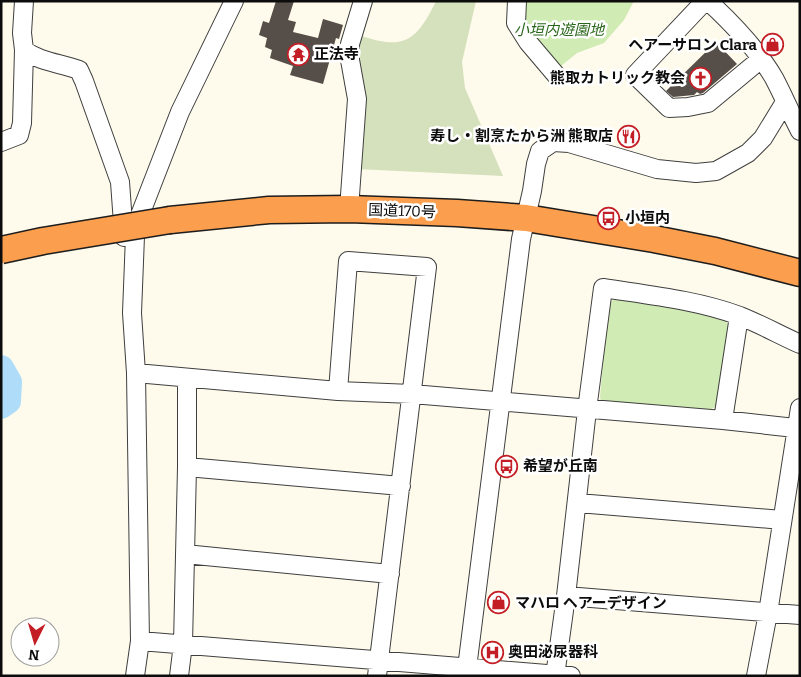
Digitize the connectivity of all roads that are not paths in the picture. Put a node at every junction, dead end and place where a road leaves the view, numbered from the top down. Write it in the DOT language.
graph roads {
  1 [pos="24,1"];
  2 [pos="234,1"];
  3 [pos="363,1"];
  4 [pos="518,1"];
  5 [pos="707,1"];
  6 [pos="24,50"];
  7 [pos="761,59"];
  8 [pos="556,75"];
  9 [pos="785,102"];
  10 [pos="800,131"];
  11 [pos="1,142"];
  12 [pos="349,209"];
  13 [pos="526,218"];
  14 [pos="1,250"];
  15 [pos="134,257"];
  16 [pos="800,273"];
  17 [pos="739,316"];
  18 [pos="800,344"];
  19 [pos="136,373"];
  20 [pos="187,378"];
  21 [pos="338,391"];
  22 [pos="412,394"];
  23 [pos="500,402"];
  24 [pos="800,408"];
  25 [pos="587,410"];
  26 [pos="723,420"];
  27 [pos="795,428"];
  28 [pos="187,467"];
  29 [pos="400,486"];
  30 [pos="578,503"];
  31 [pos="782,520"];
  32 [pos="185,554"];
  33 [pos="390,574"];
  34 [pos="566,596"];
  35 [pos="768,613"];
  36 [pos="800,615"];
  37 [pos="140,641"];
  38 [pos="183,644"];
  39 [pos="378,668"];
  40 [pos="467,672"];
  41 [pos="560,675"];
  42 [pos="135,676"];
  43 [pos="179,676"];
  44 [pos="756,676"];
  1 -- 6 [label="street"];
  2 -- 15 [label="street"];
  3 -- 12 [label="street"];
  4 -- 8 [label="street"];
  5 -- 7 [label="street"];
  5 -- 7 [label="street"];
  6 -- 11 [label="street"];
  6 -- 15 [label="street"];
  7 -- 9 [label="street"];
  9 -- 10 [label="street"];
  9 -- 13 [label="street"];
  12 -- 13 [label="highway, 国道170号"];
  12 -- 14 [label="highway, 国道170号, bridge"];
  13 -- 16 [label="highway, 国道170号"];
  13 -- 23 [label="street"];
  15 -- 19 [label="street"];
  17 -- 18 [label="street"];
  17 -- 25 [label="street"];
  17 -- 26 [label="street"];
  19 -- 20 [label="street"];
  19 -- 37 [label="street"];
  20 -- 21 [label="street"];
  20 -- 28 [label="street"];
  21 -- 22 [label="street"];
  21 -- 22 [label="street"];
  22 -- 23 [label="street"];
  22 -- 29 [label="street"];
  23 -- 25 [label="street"];
  23 -- 40 [label="street"];
  24 -- 27 [label="street"];
  25 -- 26 [label="street"];
  25 -- 30 [label="street"];
  26 -- 27 [label="street"];
  27 -- 31 [label="street"];
  28 -- 29 [label="street"];
  28 -- 32 [label="street"];
  29 -- 33 [label="street"];
  30 -- 31 [label="street"];
  30 -- 34 [label="street"];
  31 -- 35 [label="street"];
  32 -- 33 [label="street"];
  32 -- 38 [label="street"];
  33 -- 39 [label="street"];
  34 -- 35 [label="street"];
  34 -- 41 [label="street"];
  35 -- 36 [label="street"];
  35 -- 44 [label="street"];
  37 -- 38 [label="street"];
  37 -- 42 [label="street"];
  38 -- 39 [label="street"];
  38 -- 43 [label="street"];
  39 -- 40 [label="street"];
  40 -- 41 [label="street"];
}
